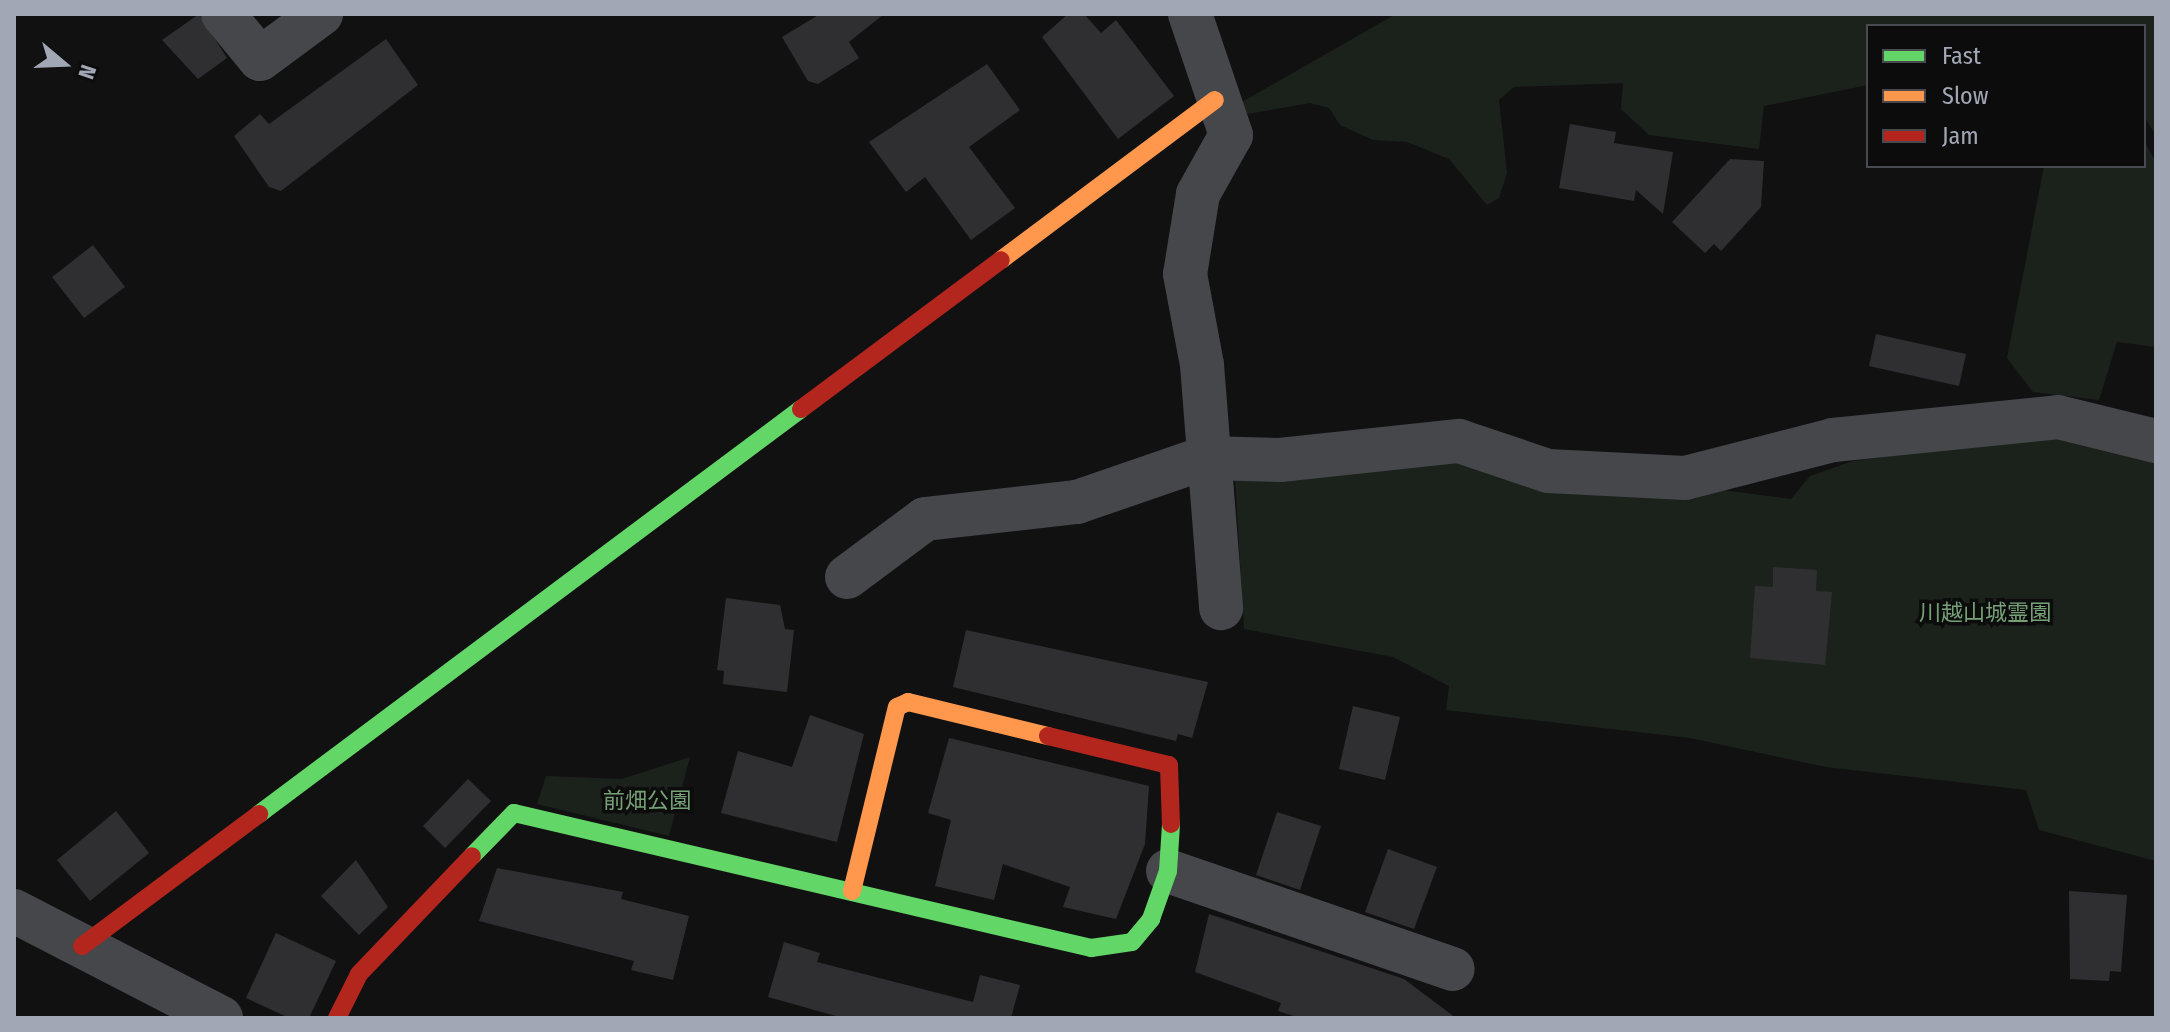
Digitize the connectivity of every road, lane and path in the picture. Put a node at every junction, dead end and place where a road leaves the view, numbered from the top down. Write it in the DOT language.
graph roads {
  1 [pos="223,14"];
  2 [pos="321,14"];
  3 [pos="1190,14"];
  4 [pos="1215,100"];
  5 [pos="2156,441"];
  6 [pos="1205,458"];
  7 [pos="847,577"];
  8 [pos="1221,608"];
  9 [pos="1168,871"];
  10 [pos="852,891"];
  11 [pos="14,911"];
  12 [pos="82,946"];
  13 [pos="1453,969"];
  14 [pos="221,1018"];
  15 [pos="337,1018"];
  1 -- 2 [label="street"];
  3 -- 4 [label="street"];
  4 -- 6 [label="street"];
  4 -- 12 [label="street"];
  5 -- 6 [label="street"];
  6 -- 7 [label="street"];
  6 -- 8 [label="street"];
  9 -- 10 [label="street"];
  9 -- 10 [label="street"];
  9 -- 13 [label="street"];
  10 -- 15 [label="street"];
  11 -- 12 [label="street"];
  12 -- 14 [label="street"];
}
